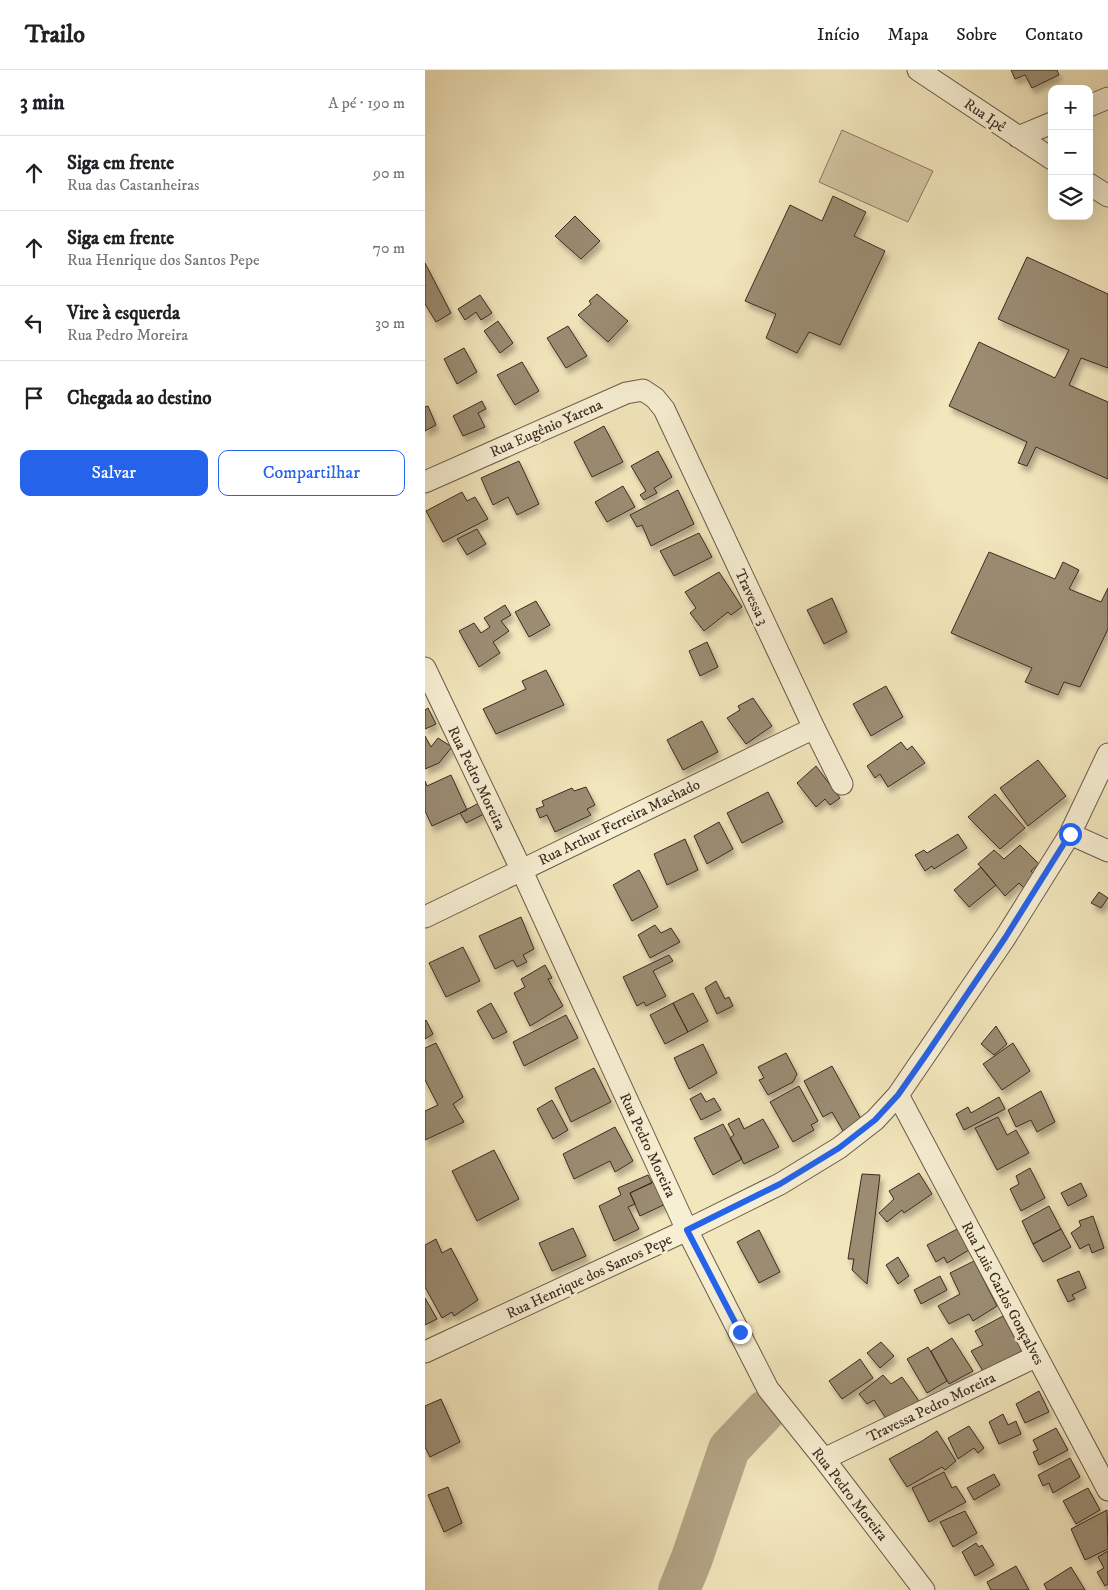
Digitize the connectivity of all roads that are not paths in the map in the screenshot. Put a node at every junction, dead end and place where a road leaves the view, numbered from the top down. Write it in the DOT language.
graph roads {
  1 [pos="918,70"];
  2 [pos="1108,98"];
  3 [pos="1093,104"];
  4 [pos="1048,125"];
  5 [pos="1018,137"];
  6 [pos="1048,156"];
  7 [pos="1093,187"];
  8 [pos="1108,196"];
  9 [pos="664,409"];
  10 [pos="425,482"];
  11 [pos="425,668"];
  12 [pos="814,728"];
  13 [pos="1108,754"];
  14 [pos="842,784"];
  15 [pos="1070,834"];
  16 [pos="1108,851"];
  17 [pos="521,869"];
  18 [pos="425,917"];
  19 [pos="898,1095"];
  20 [pos="687,1230"];
  21 [pos="425,1352"];
  22 [pos="1037,1356"];
  23 [pos="824,1459"];
  24 [pos="1108,1490"];
  25 [pos="924,1590"];
  1 -- 5 [label="street, Rua Ipê"];
  2 -- 3 [label="street"];
  4 -- 5 [label="street"];
  5 -- 6 [label="street, Rua Ipê"];
  7 -- 8 [label="street"];
  9 -- 10 [label="street, Rua Eugênio Yarena"];
  9 -- 12 [label="street, Travessa 3"];
  11 -- 17 [label="street, Rua Pedro Moreira"];
  12 -- 14 [label="street, Travessa 3"];
  12 -- 17 [label="street, Rua Arthur Ferreira Machado"];
  13 -- 15 [label="street, Rua Henrique dos Santos Pepe"];
  15 -- 16 [label="street"];
  15 -- 19 [label="street, Rua Henrique dos Santos Pepe"];
  17 -- 18 [label="street, Rua Arthur Ferreira Machado"];
  17 -- 20 [label="street, Rua Pedro Moreira"];
  19 -- 20 [label="street, Rua Henrique dos Santos Pepe"];
  19 -- 22 [label="street, Rua Luis Carlos Gonçalves"];
  20 -- 21 [label="street, Rua Henrique dos Santos Pepe"];
  20 -- 23 [label="street, Rua Pedro Moreira"];
  22 -- 23 [label="street, Travessa Pedro Moreira"];
  22 -- 24 [label="street, Rua Luis Carlos Gonçalves"];
  23 -- 25 [label="street, Rua Pedro Moreira"];
}
